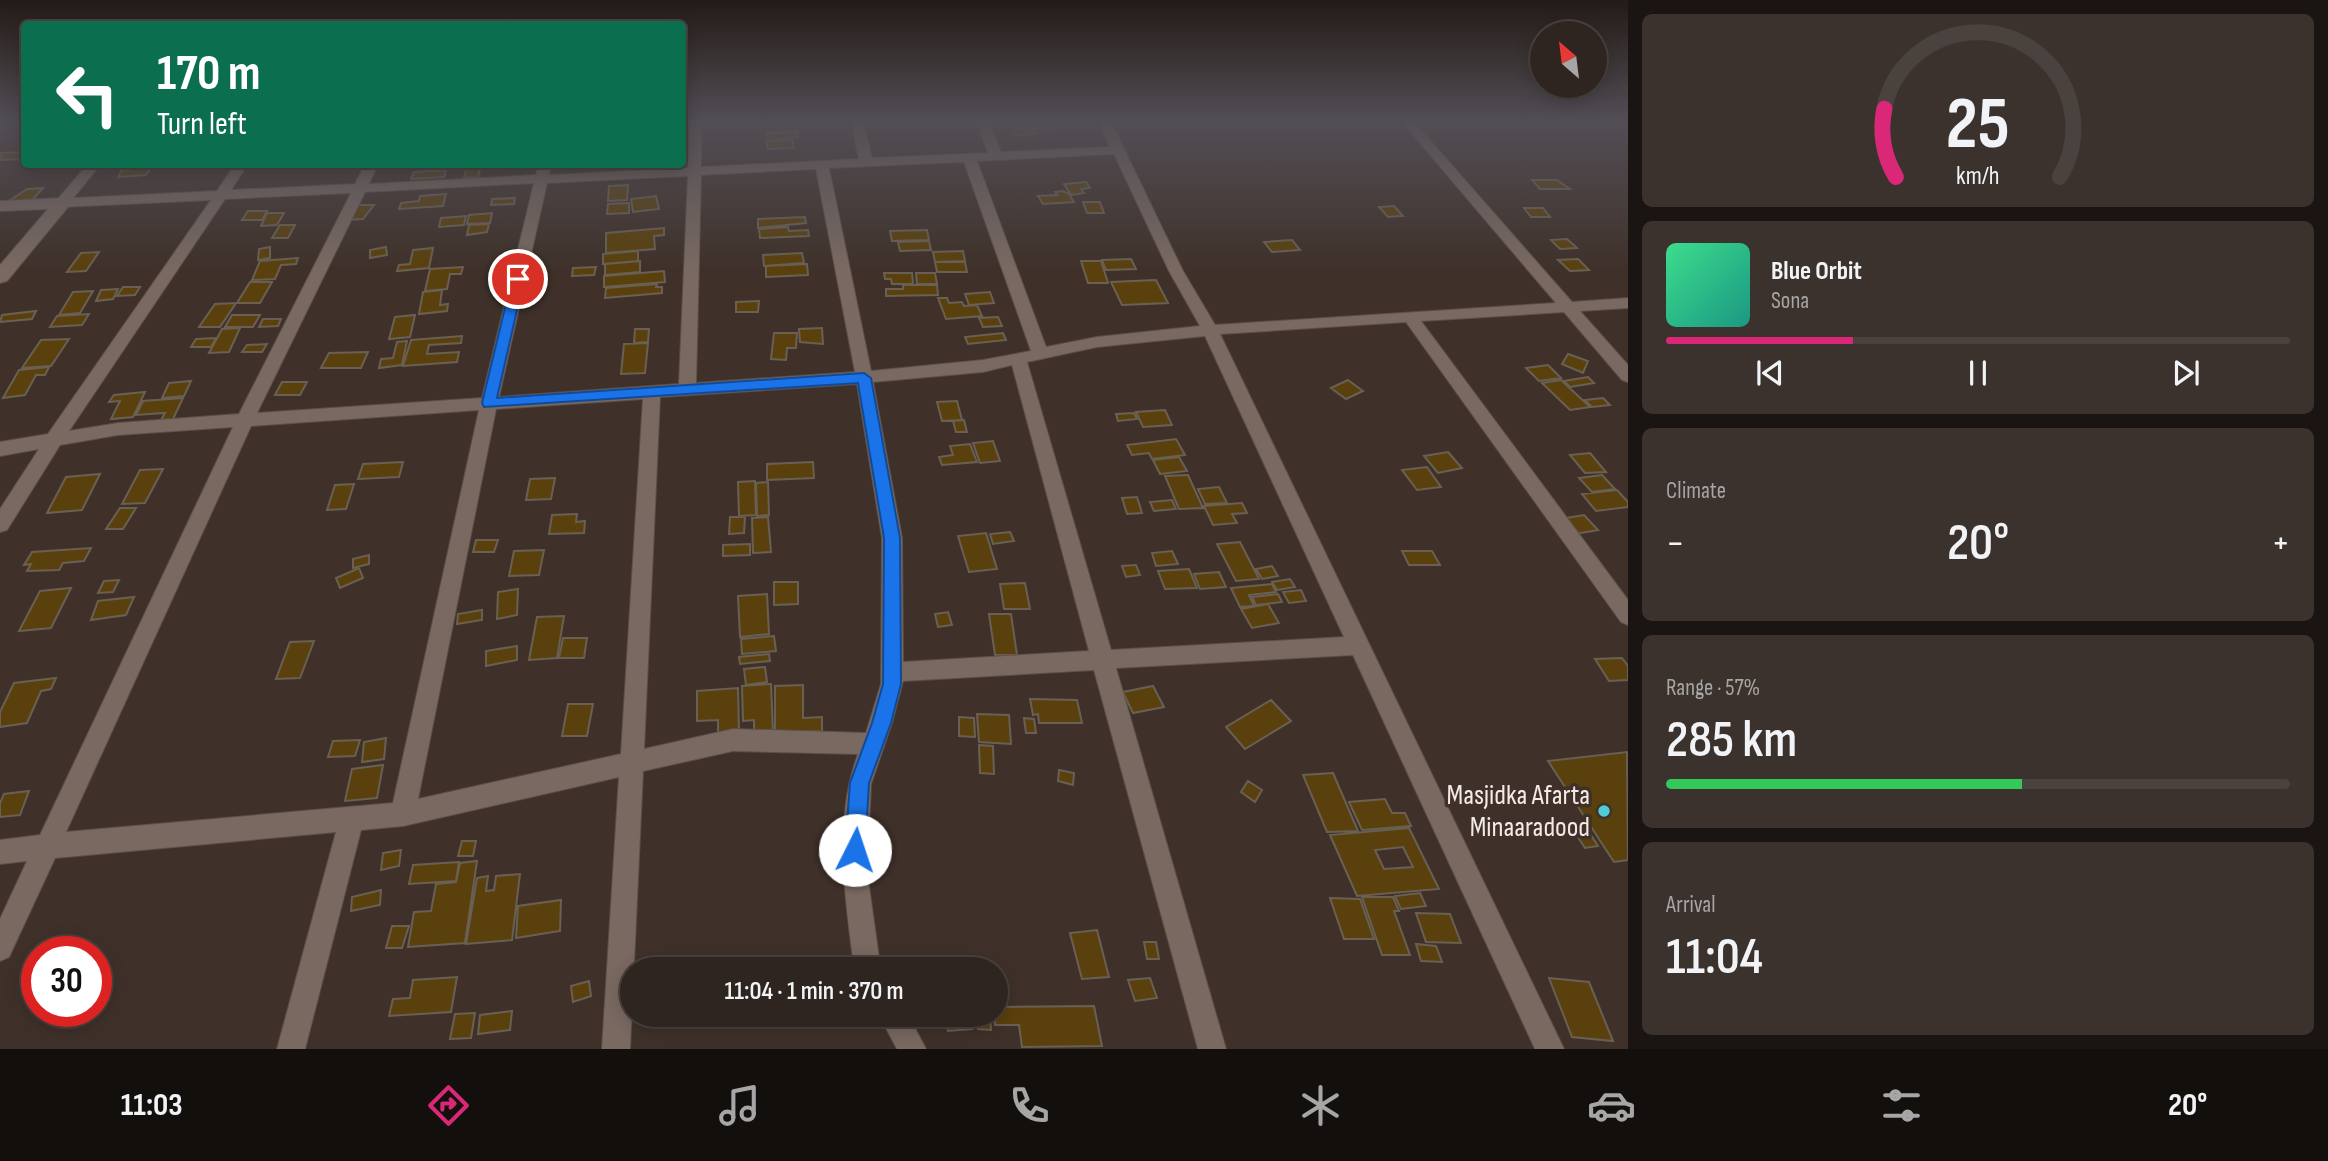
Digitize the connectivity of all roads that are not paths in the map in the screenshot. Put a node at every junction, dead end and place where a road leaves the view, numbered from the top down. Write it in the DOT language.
graph roads {
  1 [pos="89,171"];
  2 [pos="237,171"];
  3 [pos="368,171"];
  4 [pos="693,171"];
  5 [pos="823,171"];
  6 [pos="973,171"];
  7 [pos="1128,171"];
  8 [pos="1451,171"];
  9 [pos="543,172"];
  10 [pos="358,188"];
  11 [pos="221,195"];
  12 [pos="62,203"];
  13 [pos="0,206"];
  14 [pos="0,277"];
  15 [pos="1628,303"];
  16 [pos="1571,307"];
  17 [pos="1410,317"];
  18 [pos="1210,330"];
  19 [pos="1029,356"];
  20 [pos="1628,376"];
  21 [pos="864,378"];
  22 [pos="687,390"];
  23 [pos="652,392"];
  24 [pos="489,403"];
  25 [pos="245,420"];
  26 [pos="54,440"];
  27 [pos="0,449"];
  28 [pos="0,525"];
  29 [pos="1628,615"];
  30 [pos="1359,645"];
  31 [pos="1103,660"];
  32 [pos="892,672"];
  33 [pos="874,744"];
  34 [pos="631,764"];
  35 [pos="403,814"];
  36 [pos="352,818"];
  37 [pos="47,846"];
  38 [pos="0,852"];
  39 [pos="0,948"];
  40 [pos="866,957"];
  41 [pos="900,1027"];
  42 [pos="291,1049"];
  43 [pos="616,1049"];
  44 [pos="912,1049"];
  45 [pos="1212,1049"];
  46 [pos="1550,1049"];
  1 -- 12 [label="street"];
  2 -- 11 [label="street"];
  3 -- 10 [label="street"];
  4 -- 9 [label="street"];
  4 -- 22 [label="street"];
  5 -- 21 [label="street"];
  6 -- 19 [label="street"];
  7 -- 18 [label="street"];
  8 -- 16 [label="street"];
  9 -- 10 [label="street"];
  9 -- 24 [label="street"];
  10 -- 11 [label="street"];
  10 -- 25 [label="street"];
  11 -- 12 [label="street"];
  11 -- 26 [label="street"];
  12 -- 13 [label="street"];
  12 -- 14 [label="street"];
  15 -- 16 [label="street"];
  16 -- 17 [label="street"];
  16 -- 20 [label="street"];
  17 -- 18 [label="street"];
  17 -- 29 [label="street"];
  18 -- 19 [label="street"];
  18 -- 30 [label="street"];
  19 -- 21 [label="street"];
  19 -- 31 [label="street"];
  21 -- 22 [label="street"];
  21 -- 32 [label="street"];
  22 -- 23 [label="street"];
  23 -- 24 [label="street"];
  23 -- 34 [label="street"];
  24 -- 25 [label="street"];
  24 -- 35 [label="street"];
  25 -- 26 [label="street"];
  25 -- 37 [label="street"];
  26 -- 27 [label="street"];
  26 -- 28 [label="street"];
  30 -- 31 [label="street"];
  30 -- 46 [label="street"];
  31 -- 32 [label="street"];
  31 -- 45 [label="street"];
  32 -- 33 [label="street"];
  33 -- 34 [label="street"];
  33 -- 40 [label="street"];
  34 -- 35 [label="street"];
  34 -- 43 [label="street"];
  35 -- 36 [label="street"];
  36 -- 37 [label="street"];
  36 -- 42 [label="street"];
  37 -- 38 [label="street"];
  37 -- 39 [label="street"];
  41 -- 44 [label="street"];
}
